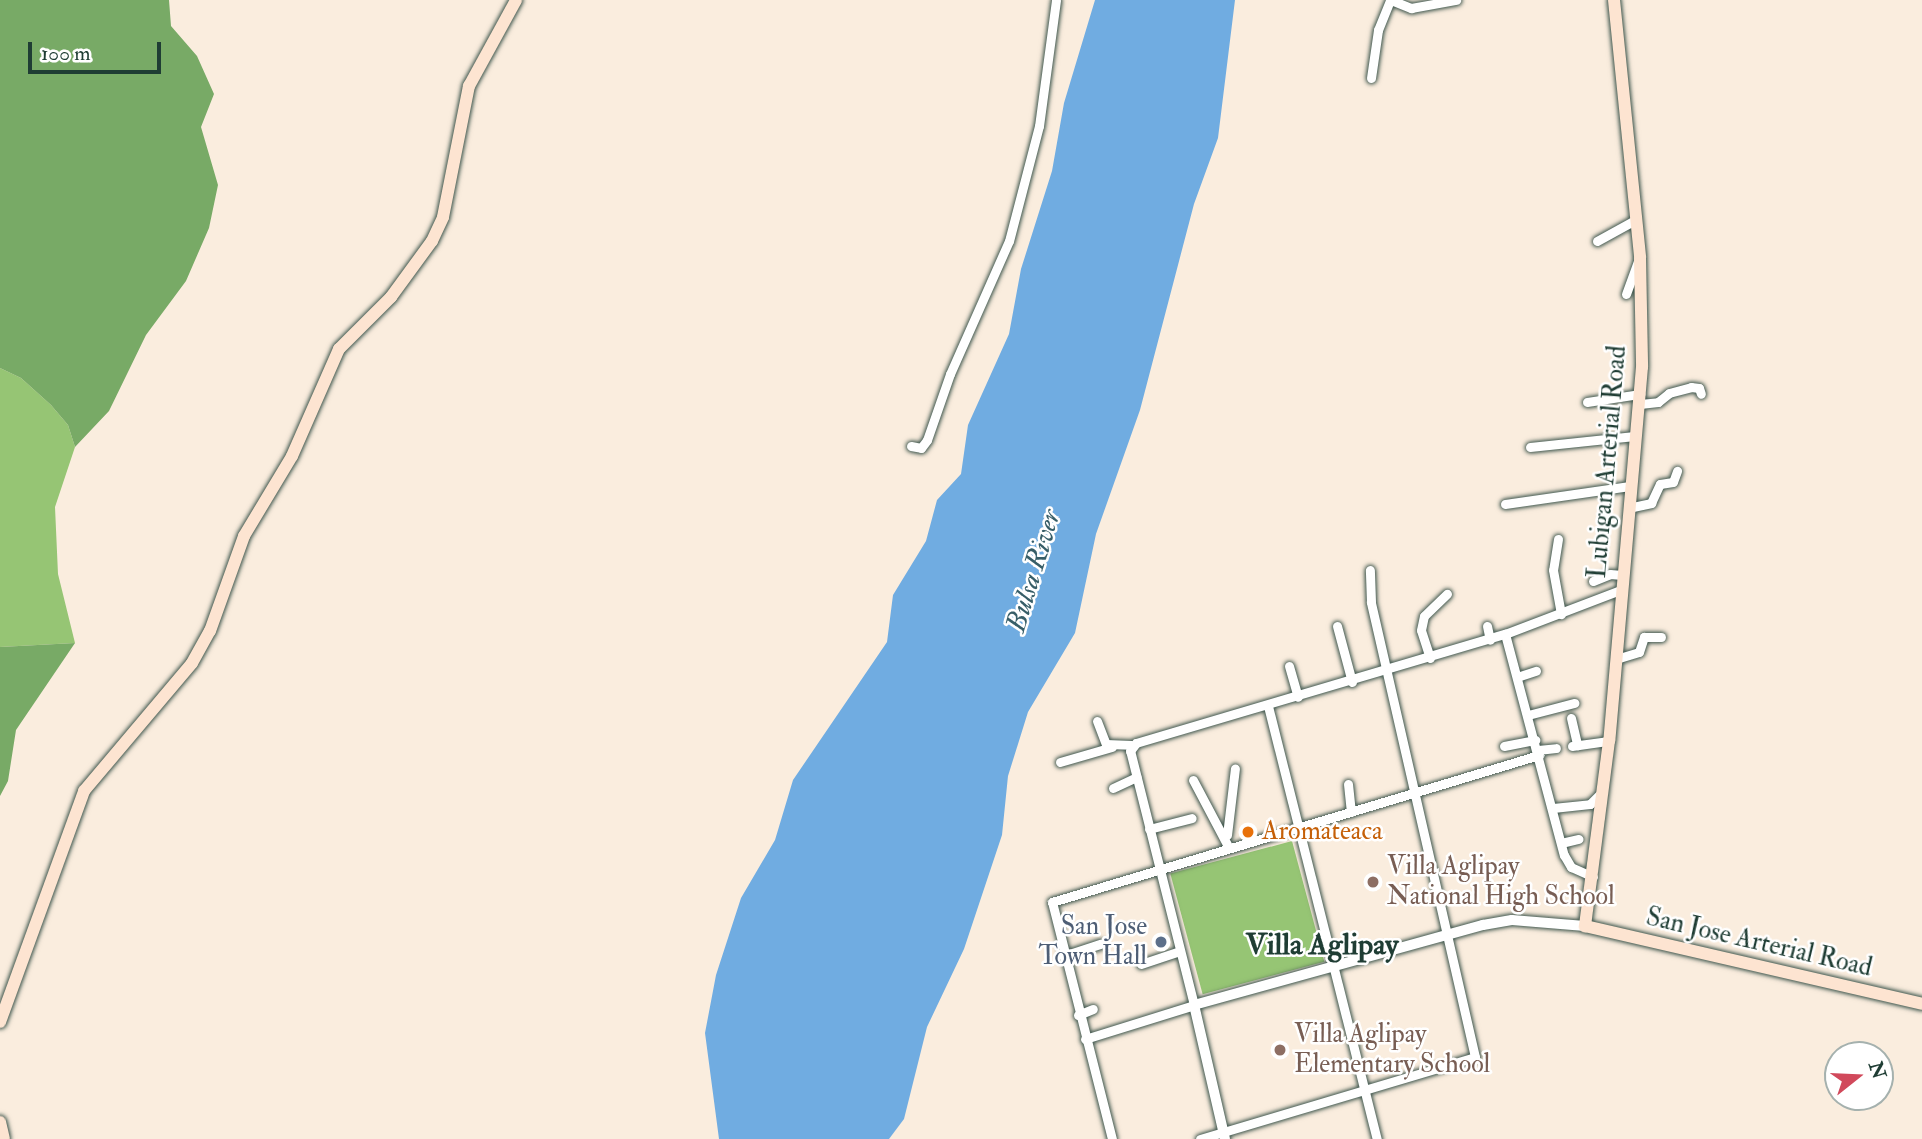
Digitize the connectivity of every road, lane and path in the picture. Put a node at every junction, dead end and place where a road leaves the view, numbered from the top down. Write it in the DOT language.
graph roads {
  1 [pos="516,0"];
  2 [pos="1056,0"];
  3 [pos="1390,0"];
  4 [pos="1456,0"];
  5 [pos="1614,0"];
  6 [pos="1371,78"];
  7 [pos="1635,220"];
  8 [pos="1597,241"];
  9 [pos="1640,257"];
  10 [pos="1626,294"];
  11 [pos="1701,394"];
  12 [pos="1640,399"];
  13 [pos="1587,402"];
  14 [pos="1634,436"];
  15 [pos="911,446"];
  16 [pos="1530,447"];
  17 [pos="1677,471"];
  18 [pos="1630,486"];
  19 [pos="1505,504"];
  20 [pos="1628,508"];
  21 [pos="1559,538"];
  22 [pos="1370,570"];
  23 [pos="1622,575"];
  24 [pos="1593,582"];
  25 [pos="1620,590"];
  26 [pos="1447,594"];
  27 [pos="1561,614"];
  28 [pos="1337,626"];
  29 [pos="1488,626"];
  30 [pos="1506,634"];
  31 [pos="1661,637"];
  32 [pos="1490,640"];
  33 [pos="1430,658"];
  34 [pos="1616,659"];
  35 [pos="1289,666"];
  36 [pos="1390,671"];
  37 [pos="1536,671"];
  38 [pos="1517,677"];
  39 [pos="1352,682"];
  40 [pos="1298,697"];
  41 [pos="1574,703"];
  42 [pos="1268,706"];
  43 [pos="1528,715"];
  44 [pos="1571,718"];
  45 [pos="1097,721"];
  46 [pos="1535,740"];
  47 [pos="1609,741"];
  48 [pos="1131,745"];
  49 [pos="1504,746"];
  50 [pos="1112,747"];
  51 [pos="1556,748"];
  52 [pos="1538,753"];
  53 [pos="1060,762"];
  54 [pos="1235,768"];
  55 [pos="1137,777"];
  56 [pos="1194,780"];
  57 [pos="1348,784"];
  58 [pos="1113,788"];
  59 [pos="1603,790"];
  60 [pos="1416,793"];
  61 [pos="1553,808"];
  62 [pos="1351,812"];
  63 [pos="1192,818"];
  64 [pos="1300,827"];
  65 [pos="1149,829"];
  66 [pos="1227,837"];
  67 [pos="1579,839"];
  68 [pos="1562,843"];
  69 [pos="1229,848"];
  70 [pos="1159,869"];
  71 [pos="1592,877"];
  72 [pos="1585,926"];
  73 [pos="1449,932"];
  74 [pos="1101,944"];
  75 [pos="1180,951"];
  76 [pos="1063,956"];
  77 [pos="1141,964"];
  78 [pos="1334,968"];
  79 [pos="5,992"];
  80 [pos="1922,1003"];
  81 [pos="1194,1005"];
  82 [pos="1093,1009"];
  83 [pos="1,1015"];
  84 [pos="1078,1015"];
  85 [pos="1085,1038"];
  86 [pos="1364,1091"];
  87 [pos="0,1122"];
  88 [pos="1225,1136"];
  89 [pos="4,1139"];
  90 [pos="1112,1139"];
  91 [pos="1200,1139"];
  92 [pos="1377,1139"];
  1 -- 79 [label="main road"];
  2 -- 15 [label="street"];
  3 -- 4 [label="street"];
  3 -- 6 [label="street"];
  5 -- 7 [label="main road, Lubigan Arterial Road"];
  7 -- 8 [label="street"];
  7 -- 9 [label="main road, Lubigan Arterial Road"];
  9 -- 10 [label="street"];
  9 -- 12 [label="main road, Lubigan Arterial Road"];
  11 -- 12 [label="street"];
  12 -- 13 [label="street"];
  12 -- 14 [label="main road, Lubigan Arterial Road"];
  14 -- 16 [label="street"];
  14 -- 18 [label="main road, Lubigan Arterial Road"];
  17 -- 20 [label="street"];
  18 -- 19 [label="street"];
  18 -- 20 [label="main road, Lubigan Arterial Road"];
  20 -- 23 [label="main road, Lubigan Arterial Road"];
  21 -- 27 [label="street"];
  22 -- 36 [label="street"];
  23 -- 24 [label="street"];
  23 -- 25 [label="main road, Lubigan Arterial Road"];
  25 -- 27 [label="street"];
  25 -- 34 [label="main road, Lubigan Arterial Road"];
  26 -- 33 [label="street"];
  27 -- 30 [label="street"];
  28 -- 39 [label="street"];
  29 -- 32 [label="street"];
  30 -- 32 [label="street"];
  30 -- 38 [label="street"];
  31 -- 34 [label="street"];
  32 -- 33 [label="street"];
  33 -- 36 [label="street"];
  34 -- 47 [label="main road, Lubigan Arterial Road"];
  35 -- 40 [label="street"];
  36 -- 39 [label="street"];
  36 -- 60 [label="street"];
  37 -- 38 [label="street"];
  38 -- 43 [label="street"];
  39 -- 40 [label="street"];
  40 -- 42 [label="street"];
  41 -- 43 [label="street"];
  42 -- 48 [label="street"];
  42 -- 64 [label="street"];
  43 -- 46 [label="street"];
  44 -- 47 [label="street"];
  45 -- 50 [label="street"];
  46 -- 49 [label="street"];
  46 -- 52 [label="street"];
  47 -- 59 [label="main road, Lubigan Arterial Road"];
  48 -- 50 [label="street"];
  48 -- 55 [label="street"];
  50 -- 53 [label="street"];
  51 -- 52 [label="street"];
  52 -- 60 [label="street"];
  52 -- 61 [label="street"];
  54 -- 66 [label="street"];
  55 -- 58 [label="street"];
  55 -- 65 [label="street"];
  56 -- 66 [label="street"];
  57 -- 62 [label="street"];
  59 -- 61 [label="street"];
  59 -- 71 [label="main road, Lubigan Arterial Road"];
  60 -- 62 [label="street"];
  60 -- 73 [label="street"];
  61 -- 68 [label="street"];
  62 -- 64 [label="street"];
  63 -- 65 [label="street"];
  64 -- 69 [label="street"];
  64 -- 78 [label="street"];
  65 -- 70 [label="street"];
  66 -- 69 [label="street"];
  67 -- 68 [label="street"];
  68 -- 71 [label="street"];
  69 -- 70 [label="street"];
  70 -- 75 [label="street"];
  70 -- 76 [label="street"];
  71 -- 72 [label="main road, Lubigan Arterial Road"];
  72 -- 73 [label="street"];
  72 -- 80 [label="main road, San Jose Arterial Road"];
  73 -- 78 [label="street"];
  73 -- 86 [label="street"];
  74 -- 76 [label="street"];
  75 -- 77 [label="street"];
  75 -- 81 [label="street"];
  76 -- 84 [label="street"];
  78 -- 81 [label="street"];
  78 -- 86 [label="street"];
  79 -- 83 [label="main road"];
  81 -- 85 [label="street"];
  81 -- 88 [label="street"];
  82 -- 84 [label="street"];
  84 -- 85 [label="street"];
  85 -- 90 [label="street"];
  86 -- 88 [label="street"];
  86 -- 92 [label="street"];
  87 -- 89 [label="main road"];
  88 -- 91 [label="street"];
}
